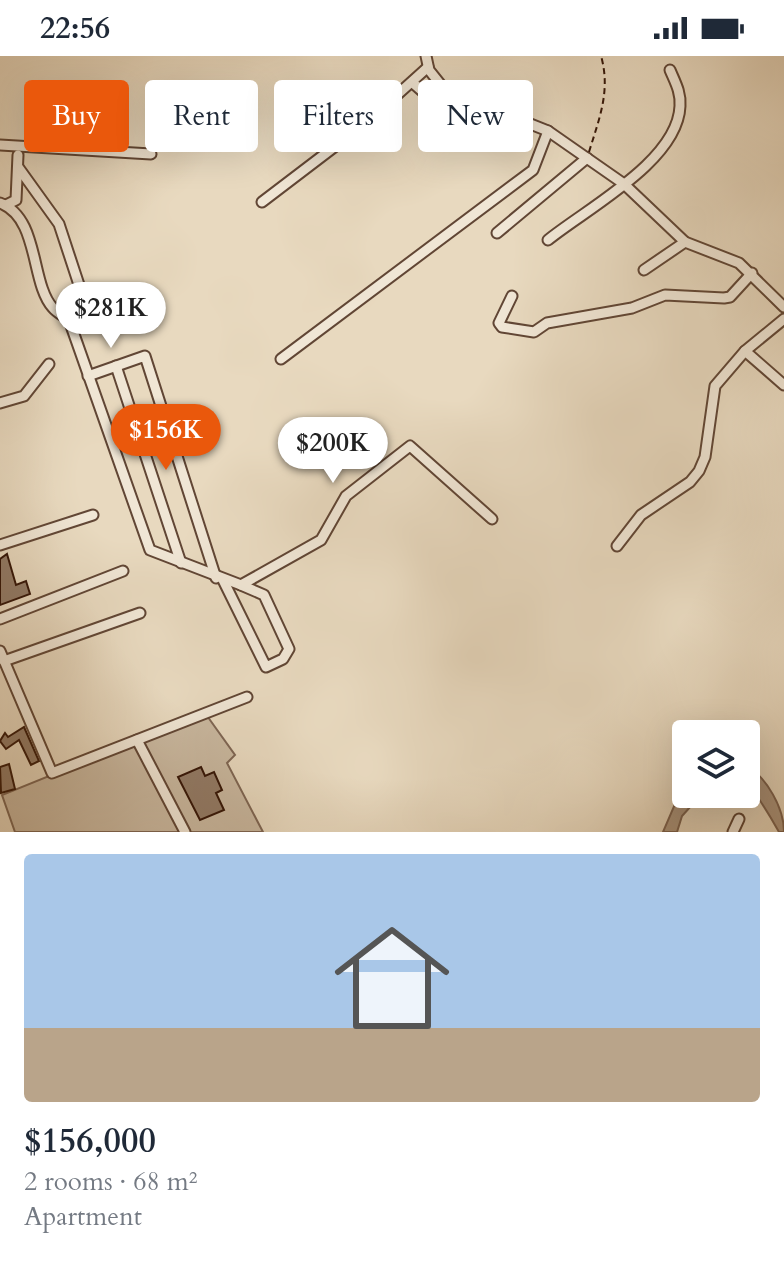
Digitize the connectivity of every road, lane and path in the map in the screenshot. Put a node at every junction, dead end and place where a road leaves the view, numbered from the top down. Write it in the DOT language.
graph roads {
  1 [pos="426,56"];
  2 [pos="601,56"];
  3 [pos="428,67"];
  4 [pos="670,70"];
  5 [pos="413,83"];
  6 [pos="418,87"];
  7 [pos="548,131"];
  8 [pos="0,145"];
  9 [pos="151,154"];
  10 [pos="18,155"];
  11 [pos="587,158"];
  12 [pos="18,167"];
  13 [pos="624,184"];
  14 [pos="262,202"];
  15 [pos="3,204"];
  16 [pos="497,233"];
  17 [pos="548,240"];
  18 [pos="685,242"];
  19 [pos="644,270"];
  20 [pos="752,273"];
  21 [pos="512,296"];
  22 [pos="784,307"];
  23 [pos="784,319"];
  24 [pos="69,320"];
  25 [pos="745,351"];
  26 [pos="281,359"];
  27 [pos="49,364"];
  28 [pos="116,366"];
  29 [pos="88,376"];
  30 [pos="784,385"];
  31 [pos="0,403"];
  32 [pos="93,515"];
  33 [pos="492,519"];
  34 [pos="0,545"];
  35 [pos="617,546"];
  36 [pos="181,563"];
  37 [pos="123,571"];
  38 [pos="219,579"];
  39 [pos="241,585"];
  40 [pos="140,613"];
  41 [pos="0,619"];
  42 [pos="2,656"];
  43 [pos="247,697"];
  44 [pos="137,740"];
  45 [pos="739,819"];
  46 [pos="185,832"];
  47 [pos="733,832"];
  1 -- 3 [label="street"];
  2 -- 11 [label="path"];
  3 -- 5 [label="street"];
  3 -- 7 [label="street"];
  4 -- 13 [label="street"];
  5 -- 6 [label="street"];
  5 -- 14 [label="street"];
  7 -- 11 [label="street"];
  7 -- 26 [label="street"];
  8 -- 9 [label="street"];
  10 -- 12 [label="street"];
  11 -- 13 [label="street"];
  11 -- 16 [label="street"];
  12 -- 15 [label="street"];
  12 -- 24 [label="street"];
  13 -- 17 [label="street"];
  13 -- 18 [label="street"];
  15 -- 24 [label="street"];
  18 -- 19 [label="street"];
  18 -- 20 [label="street"];
  20 -- 21 [label="street"];
  20 -- 22 [label="street"];
  23 -- 25 [label="street"];
  24 -- 29 [label="street"];
  25 -- 30 [label="street"];
  25 -- 35 [label="street"];
  27 -- 31 [label="street"];
  28 -- 29 [label="street"];
  28 -- 36 [label="street"];
  28 -- 38 [label="street"];
  29 -- 36 [label="street"];
  32 -- 34 [label="street"];
  33 -- 39 [label="street"];
  36 -- 38 [label="street"];
  37 -- 41 [label="street"];
  38 -- 39 [label="street"];
  38 -- 39 [label="street"];
  40 -- 42 [label="street"];
  42 -- 44 [label="street"];
  43 -- 44 [label="street"];
  44 -- 46 [label="street"];
  45 -- 47 [label="street"];
}
